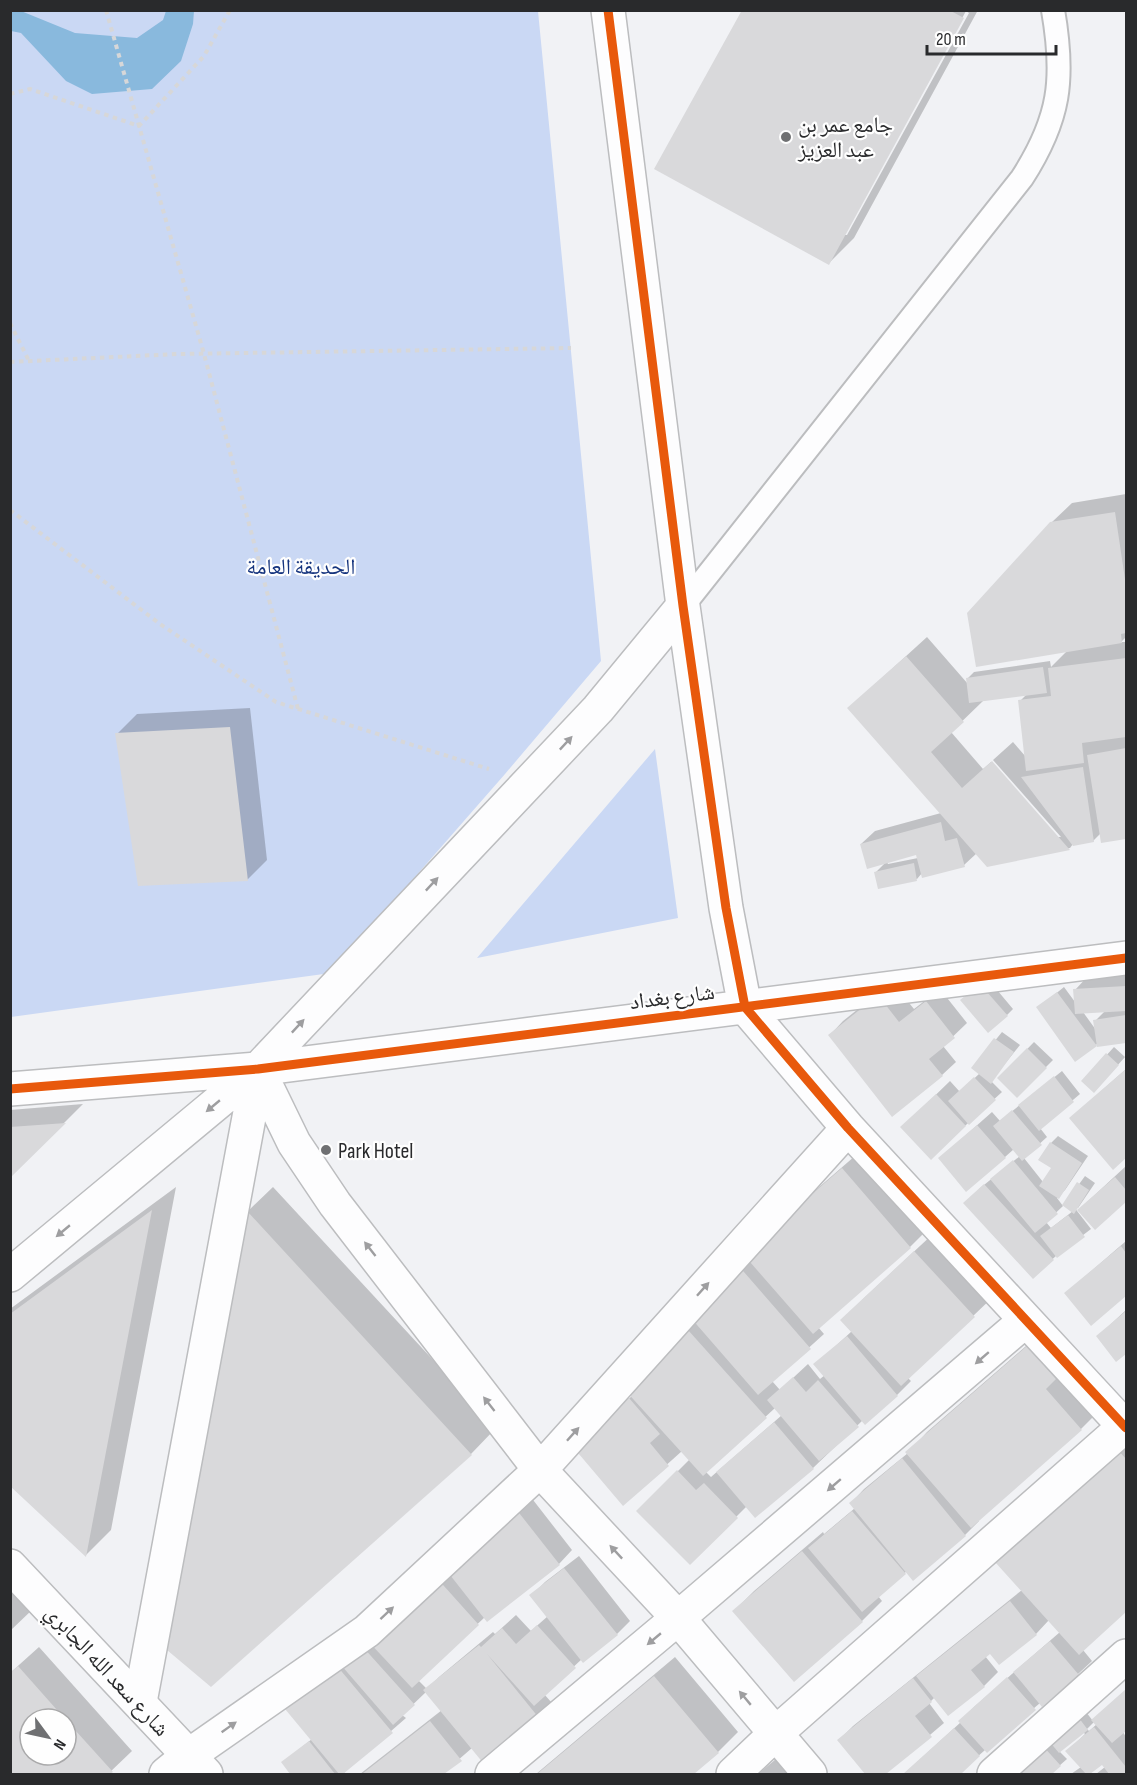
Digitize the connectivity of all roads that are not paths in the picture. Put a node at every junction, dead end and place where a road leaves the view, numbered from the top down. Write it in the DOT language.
graph roads {
  1 [pos="608,10"];
  2 [pos="1053,10"];
  3 [pos="683,606"];
  4 [pos="1126,958"];
  5 [pos="745,1007"];
  6 [pos="258,1068"];
  7 [pos="10,1089"];
  8 [pos="848,1128"];
  9 [pos="10,1275"];
  10 [pos="1026,1320"];
  11 [pos="1126,1427"];
  12 [pos="540,1470"];
  13 [pos="10,1566"];
  14 [pos="678,1618"];
  15 [pos="1126,1656"];
  16 [pos="140,1702"];
  17 [pos="776,1733"];
  18 [pos="187,1768"];
  19 [pos="492,1774"];
  20 [pos="733,1774"];
  21 [pos="810,1774"];
  22 [pos="994,1774"];
  1 -- 3 [label="street"];
  2 -- 3 [label="lane"];
  3 -- 5 [label="street"];
  6 -- 3 [label="street, one-way"];
  4 -- 5 [label="street, شارع بغداد"];
  5 -- 6 [label="street, شارع بغداد"];
  5 -- 8 [label="street"];
  6 -- 7 [label="street, شارع بغداد"];
  6 -- 9 [label="street, one-way"];
  12 -- 6 [label="street, one-way"];
  6 -- 16 [label="street"];
  8 -- 10 [label="street"];
  12 -- 8 [label="street, one-way"];
  10 -- 11 [label="street"];
  10 -- 14 [label="street, one-way"];
  11 -- 17 [label="street"];
  14 -- 12 [label="street, one-way"];
  18 -- 12 [label="street, one-way"];
  13 -- 16 [label="street, شارع سعد الله الجابري"];
  17 -- 14 [label="street, one-way"];
  14 -- 19 [label="street, one-way"];
  15 -- 22 [label="street"];
  16 -- 18 [label="street, شارع سعد الله الجابري"];
  17 -- 20 [label="street"];
  17 -- 21 [label="street"];
}
